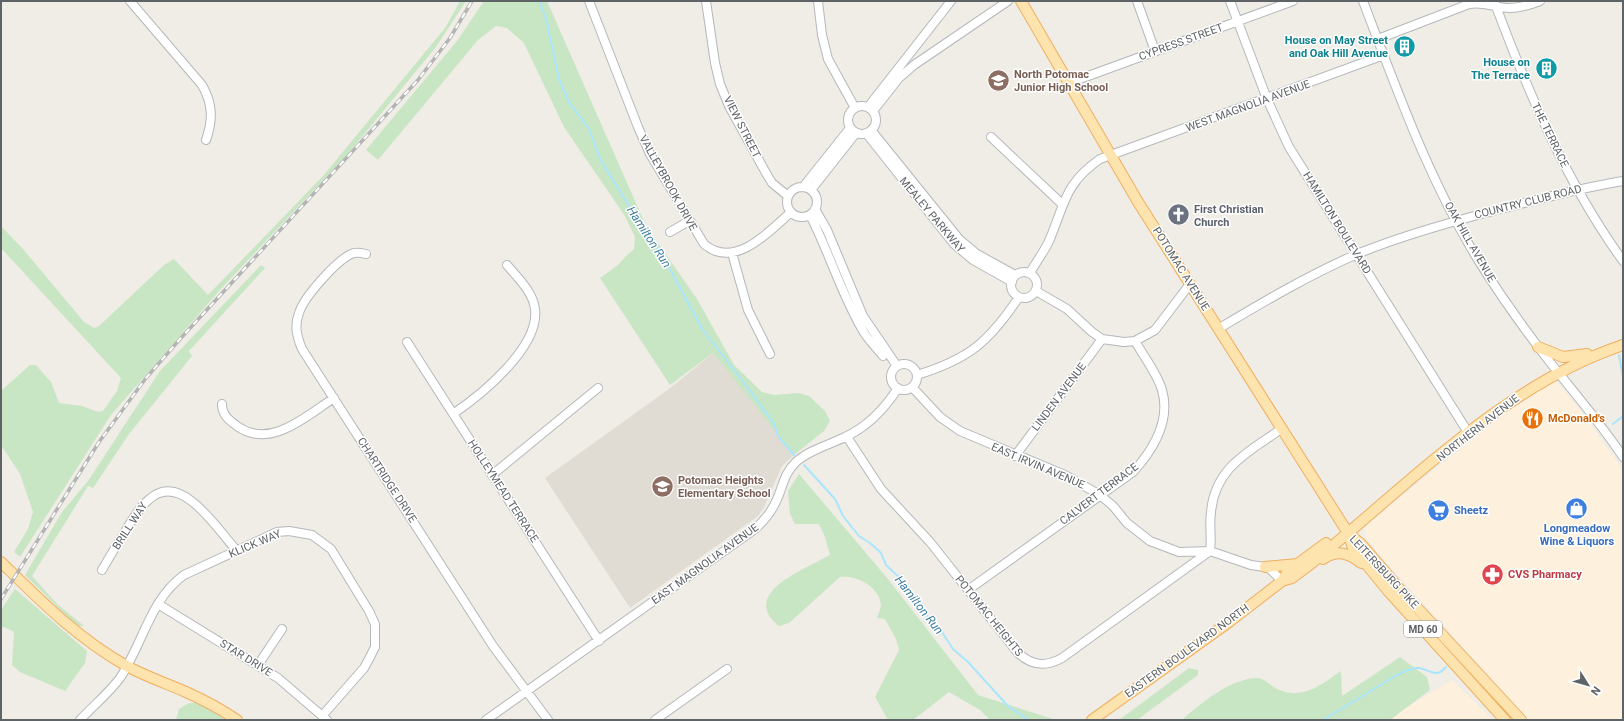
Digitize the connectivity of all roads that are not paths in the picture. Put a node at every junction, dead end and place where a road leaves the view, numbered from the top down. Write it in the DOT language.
graph roads {
  1 [pos="130,1"];
  2 [pos="591,1"];
  3 [pos="706,1"];
  4 [pos="818,1"];
  5 [pos="951,1"];
  6 [pos="1008,1"];
  7 [pos="1021,1"];
  8 [pos="1137,1"];
  9 [pos="1230,1"];
  10 [pos="1293,1"];
  11 [pos="1363,1"];
  12 [pos="1540,1"];
  13 [pos="1495,4"];
  14 [pos="1238,21"];
  15 [pos="1378,39"];
  16 [pos="1155,51"];
  17 [pos="1384,55"];
  18 [pos="1068,83"];
  19 [pos="1267,99"];
  20 [pos="855,108"];
  21 [pos="871,109"];
  22 [pos="853,130"];
  23 [pos="869,131"];
  24 [pos="991,137"];
  25 [pos="206,140"];
  26 [pos="1111,155"];
  27 [pos="1623,181"];
  28 [pos="803,187"];
  29 [pos="1577,189"];
  30 [pos="812,190"];
  31 [pos="788,196"];
  32 [pos="1062,204"];
  33 [pos="791,212"];
  34 [pos="812,212"];
  35 [pos="689,221"];
  36 [pos="1456,221"];
  37 [pos="670,232"];
  38 [pos="732,253"];
  39 [pos="366,254"];
  40 [pos="1357,254"];
  41 [pos="1623,261"];
  42 [pos="508,265"];
  43 [pos="1030,273"];
  44 [pos="1013,278"];
  45 [pos="1190,284"];
  46 [pos="1036,290"];
  47 [pos="1019,297"];
  48 [pos="1218,329"];
  49 [pos="1102,339"];
  50 [pos="1135,341"];
  51 [pos="407,342"];
  52 [pos="1538,346"];
  53 [pos="1619,346"];
  54 [pos="770,354"];
  55 [pos="895,367"];
  56 [pos="1558,372"];
  57 [pos="917,375"];
  58 [pos="912,387"];
  59 [pos="598,388"];
  60 [pos="898,388"];
  61 [pos="334,398"];
  62 [pos="222,404"];
  63 [pos="453,414"];
  64 [pos="1281,429"];
  65 [pos="1468,434"];
  66 [pos="846,437"];
  67 [pos="1015,456"];
  68 [pos="1623,457"];
  69 [pos="492,475"];
  70 [pos="1100,495"];
  71 [pos="1348,533"];
  72 [pos="237,551"];
  73 [pos="1210,551"];
  74 [pos="1,562"];
  75 [pos="1303,565"];
  76 [pos="1265,567"];
  77 [pos="102,570"];
  78 [pos="1282,581"];
  79 [pos="968,590"];
  80 [pos="1389,592"];
  81 [pos="158,604"];
  82 [pos="282,630"];
  83 [pos="599,641"];
  84 [pos="258,665"];
  85 [pos="126,666"];
  86 [pos="727,669"];
  87 [pos="528,690"];
  88 [pos="324,718"];
  89 [pos="80,720"];
  90 [pos="237,720"];
  91 [pos="486,720"];
  92 [pos="548,720"];
  93 [pos="654,720"];
  94 [pos="1092,720"];
  95 [pos="1505,720"];
  96 [pos="1521,720"];
  1 -- 25 [label="street"];
  2 -- 35 [label="street, VALLEYBROOK DRIVE"];
  3 -- 31 [label="street, VIEW STREET"];
  4 -- 20 [label="street"];
  5 -- 21 [label="street"];
  6 -- 21 [label="street"];
  7 -- 18 [label="main road, POTOMAC AVENUE"];
  8 -- 16 [label="street"];
  9 -- 14 [label="street, HAMILTON BOULEVARD"];
  10 -- 14 [label="street, CYPRESS STREET"];
  11 -- 15 [label="street, OAK HILL AVENUE"];
  12 -- 13 [label="street"];
  13 -- 15 [label="street"];
  13 -- 29 [label="street, THE TERRACE"];
  14 -- 16 [label="street, CYPRESS STREET"];
  14 -- 19 [label="street, HAMILTON BOULEVARD"];
  15 -- 17 [label="street, OAK HILL AVENUE"];
  16 -- 18 [label="street, CYPRESS STREET"];
  17 -- 19 [label="street, WEST MAGNOLIA AVENUE"];
  17 -- 36 [label="street, OAK HILL AVENUE"];
  18 -- 26 [label="main road, POTOMAC AVENUE"];
  19 -- 26 [label="street, WEST MAGNOLIA AVENUE"];
  19 -- 40 [label="street, HAMILTON BOULEVARD"];
  20 -- 21 [label="street"];
  20 -- 22 [label="street"];
  21 -- 23 [label="street"];
  22 -- 23 [label="street"];
  22 -- 28 [label="street"];
  22 -- 30 [label="street"];
  23 -- 44 [label="street, MEALEY PARKWAY"];
  24 -- 32 [label="street"];
  26 -- 32 [label="street"];
  26 -- 45 [label="main road, POTOMAC AVENUE"];
  27 -- 29 [label="street, COUNTRY CLUB ROAD"];
  28 -- 30 [label="street"];
  28 -- 31 [label="street"];
  29 -- 36 [label="street, COUNTRY CLUB ROAD"];
  29 -- 41 [label="street, THE TERRACE"];
  30 -- 34 [label="street"];
  31 -- 33 [label="street"];
  32 -- 43 [label="street"];
  33 -- 34 [label="street"];
  33 -- 38 [label="street"];
  34 -- 55 [label="street"];
  35 -- 37 [label="street"];
  35 -- 38 [label="street, VALLEYBROOK DRIVE"];
  36 -- 40 [label="street, COUNTRY CLUB ROAD"];
  36 -- 52 [label="street, OAK HILL AVENUE"];
  38 -- 54 [label="street"];
  39 -- 61 [label="street, CHARTRIDGE DRIVE"];
  40 -- 48 [label="street, COUNTRY CLUB ROAD"];
  40 -- 65 [label="street, HAMILTON BOULEVARD"];
  42 -- 63 [label="street"];
  43 -- 44 [label="street"];
  43 -- 46 [label="street"];
  44 -- 47 [label="street"];
  45 -- 48 [label="main road, POTOMAC AVENUE"];
  45 -- 50 [label="street"];
  46 -- 47 [label="street"];
  46 -- 49 [label="street"];
  47 -- 57 [label="street"];
  48 -- 64 [label="main road, POTOMAC AVENUE"];
  49 -- 50 [label="street"];
  49 -- 67 [label="street, LINDEN AVENUE"];
  50 -- 70 [label="street, CALVERT TERRACE"];
  51 -- 63 [label="street, HOLLEYMEAD TERRACE"];
  52 -- 53 [label="main road"];
  52 -- 56 [label="street, OAK HILL AVENUE"];
  53 -- 56 [label="main road, NORTHERN AVENUE"];
  55 -- 57 [label="street"];
  55 -- 60 [label="street"];
  56 -- 65 [label="main road, NORTHERN AVENUE"];
  56 -- 68 [label="street, OAK HILL AVENUE"];
  57 -- 58 [label="street"];
  58 -- 60 [label="street"];
  58 -- 67 [label="street, EAST IRVIN AVENUE"];
  59 -- 69 [label="street"];
  60 -- 66 [label="street, EAST MAGNOLIA AVENUE"];
  61 -- 62 [label="street"];
  61 -- 87 [label="street, CHARTRIDGE DRIVE"];
  63 -- 69 [label="street, HOLLEYMEAD TERRACE"];
  64 -- 71 [label="main road, POTOMAC AVENUE"];
  64 -- 73 [label="street"];
  65 -- 71 [label="main road, NORTHERN AVENUE"];
  66 -- 79 [label="street, POTOMAC HEIGHTS"];
  66 -- 83 [label="street, EAST MAGNOLIA AVENUE"];
  67 -- 70 [label="street, EAST IRVIN AVENUE"];
  69 -- 83 [label="street, HOLLEYMEAD TERRACE"];
  70 -- 73 [label="street, EAST IRVIN AVENUE"];
  70 -- 79 [label="street, CALVERT TERRACE"];
  71 -- 75 [label="main road, EASTERN BOULEVARD NORTH"];
  71 -- 80 [label="main road, LEITERSBURG PIKE / MD 60"];
  71 -- 96 [label="main road, LEITERSBURG PIKE / MD 60"];
  72 -- 77 [label="street, BRILL WAY"];
  72 -- 81 [label="street, KLICK WAY"];
  72 -- 88 [label="street, KLICK WAY"];
  73 -- 76 [label="street, EAST IRVIN AVENUE"];
  73 -- 79 [label="street, POTOMAC HEIGHTS"];
  74 -- 85 [label="main road"];
  75 -- 76 [label="main road"];
  75 -- 78 [label="main road, EASTERN BOULEVARD NORTH"];
  75 -- 80 [label="main road"];
  76 -- 78 [label="street"];
  78 -- 94 [label="main road, EASTERN BOULEVARD NORTH"];
  80 -- 95 [label="main road, LEITERSBURG PIKE / MD 60"];
  81 -- 84 [label="street, STAR DRIVE"];
  81 -- 85 [label="street, KLICK WAY"];
  82 -- 84 [label="street"];
  83 -- 87 [label="street, EAST MAGNOLIA AVENUE"];
  84 -- 88 [label="street, STAR DRIVE"];
  85 -- 89 [label="street, KLICK WAY"];
  85 -- 90 [label="main road"];
  86 -- 93 [label="street"];
  87 -- 91 [label="street, EAST MAGNOLIA AVENUE"];
  87 -- 92 [label="street, CHARTRIDGE DRIVE"];
}
